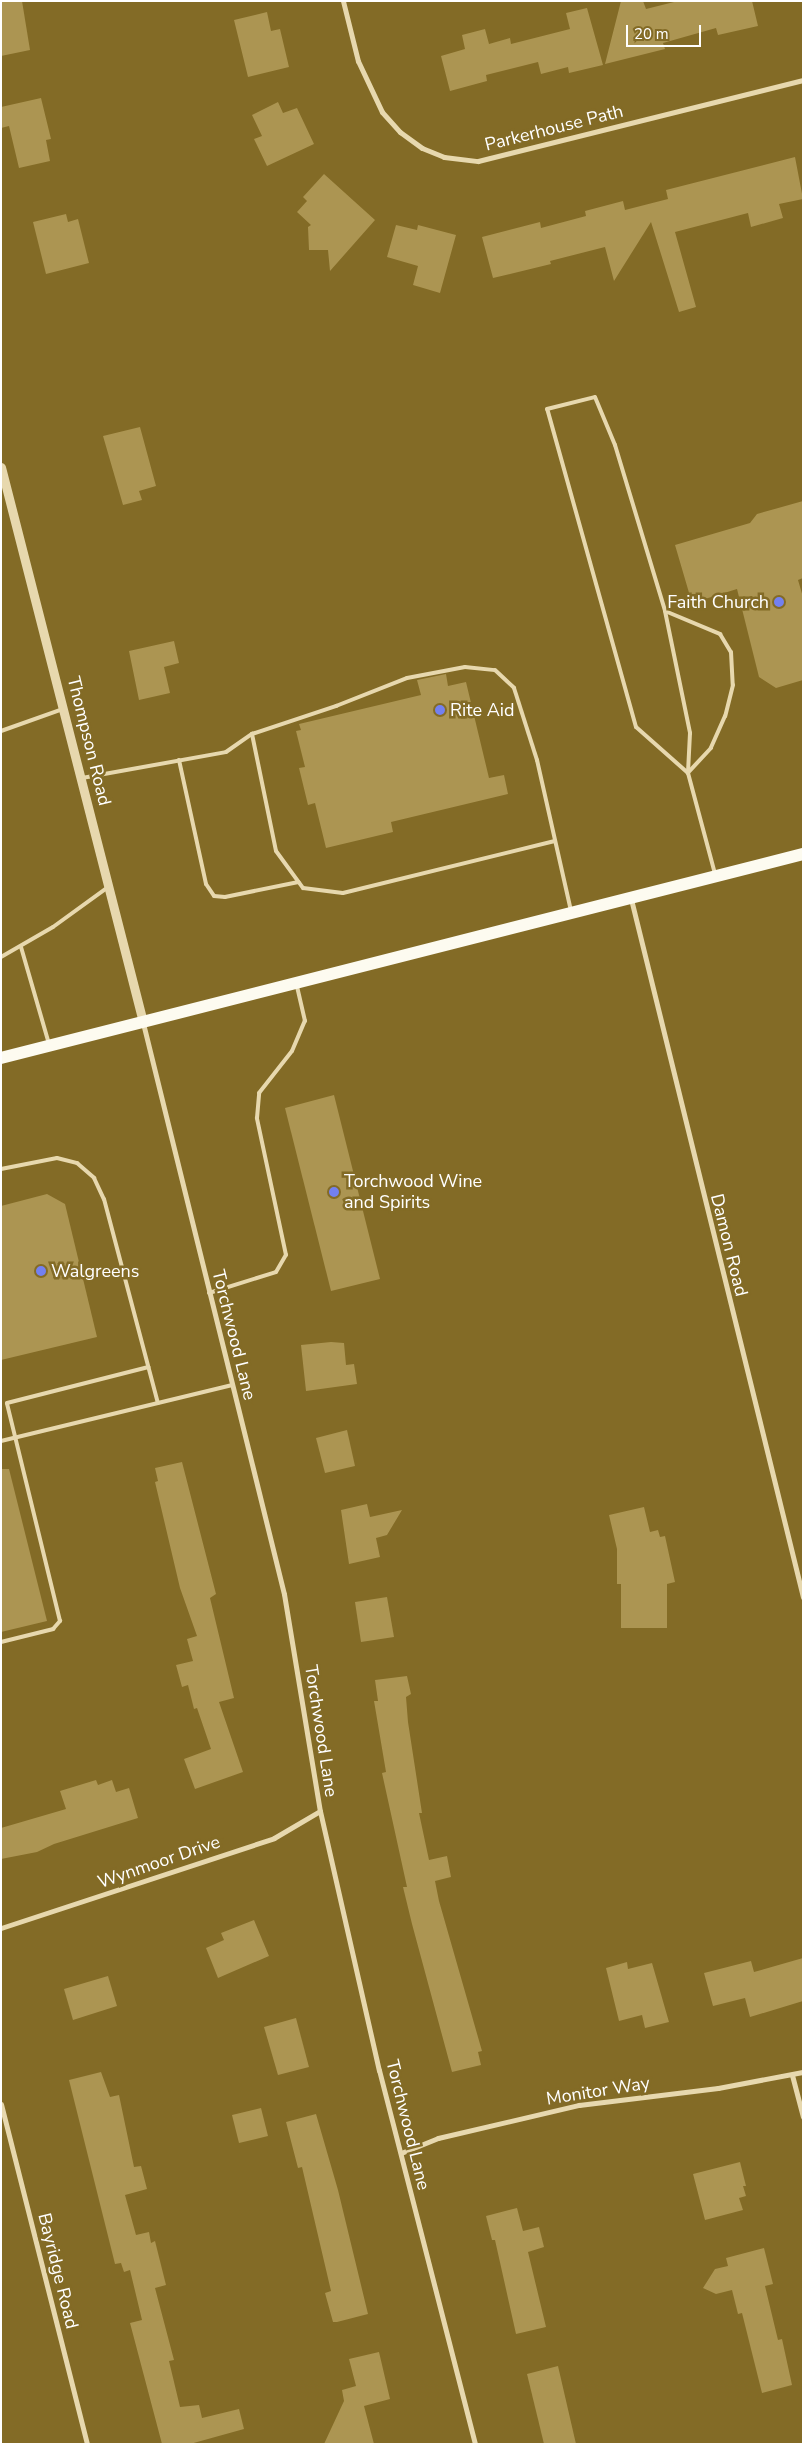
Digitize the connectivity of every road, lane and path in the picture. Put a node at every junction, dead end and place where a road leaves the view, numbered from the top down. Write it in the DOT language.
graph roads {
  1 [pos="343,1"];
  2 [pos="803,80"];
  3 [pos="1,467"];
  4 [pos="665,611"];
  5 [pos="64,709"];
  6 [pos="1,731"];
  7 [pos="252,734"];
  8 [pos="178,760"];
  9 [pos="688,773"];
  10 [pos="82,778"];
  11 [pos="555,841"];
  12 [pos="803,854"];
  13 [pos="715,876"];
  14 [pos="298,882"];
  15 [pos="109,886"];
  16 [pos="631,898"];
  17 [pos="572,913"];
  18 [pos="20,948"];
  19 [pos="1,957"];
  20 [pos="296,983"];
  21 [pos="143,1022"];
  22 [pos="50,1046"];
  23 [pos="1,1058"];
  24 [pos="1,1169"];
  25 [pos="210,1293"];
  26 [pos="148,1368"];
  27 [pos="232,1385"];
  28 [pos="7,1403"];
  29 [pos="158,1403"];
  30 [pos="1,1404"];
  31 [pos="16,1438"];
  32 [pos="1,1441"];
  33 [pos="803,1597"];
  34 [pos="1,1642"];
  35 [pos="320,1811"];
  36 [pos="1,1928"];
  37 [pos="803,2072"];
  38 [pos="792,2075"];
  39 [pos="1,2104"];
  40 [pos="803,2117"];
  41 [pos="401,2153"];
  42 [pos="87,2444"];
  43 [pos="475,2444"];
  1 -- 2 [label="street, Parkerhouse Path"];
  3 -- 5 [label="street, Thompson Road"];
  4 -- 9 [label="lane"];
  4 -- 9 [label="lane"];
  4 -- 9 [label="lane"];
  5 -- 6 [label="lane"];
  5 -- 10 [label="street, Thompson Road"];
  7 -- 8 [label="lane"];
  7 -- 11 [label="lane"];
  7 -- 14 [label="lane"];
  8 -- 10 [label="lane"];
  8 -- 14 [label="lane"];
  9 -- 13 [label="lane"];
  10 -- 15 [label="street, Thompson Road"];
  11 -- 14 [label="lane"];
  11 -- 17 [label="lane"];
  12 -- 13 [label="main road"];
  13 -- 16 [label="main road"];
  15 -- 18 [label="lane"];
  15 -- 21 [label="street, Thompson Road"];
  16 -- 17 [label="main road"];
  16 -- 33 [label="street, Damon Road"];
  17 -- 20 [label="main road"];
  18 -- 19 [label="lane"];
  18 -- 22 [label="lane"];
  20 -- 21 [label="main road"];
  20 -- 25 [label="lane"];
  21 -- 22 [label="main road"];
  21 -- 25 [label="street, Torchwood Lane"];
  22 -- 23 [label="main road"];
  24 -- 26 [label="lane"];
  25 -- 27 [label="street, Torchwood Lane"];
  26 -- 28 [label="lane"];
  26 -- 29 [label="lane"];
  27 -- 29 [label="lane"];
  27 -- 35 [label="street, Torchwood Lane"];
  28 -- 30 [label="lane"];
  28 -- 31 [label="lane"];
  29 -- 31 [label="lane"];
  31 -- 32 [label="lane"];
  31 -- 34 [label="lane"];
  35 -- 36 [label="street, Wynmoor Drive"];
  35 -- 41 [label="street, Torchwood Lane"];
  37 -- 38 [label="street, Monitor Way"];
  38 -- 40 [label="street"];
  38 -- 41 [label="street, Monitor Way"];
  39 -- 42 [label="street, Bayridge Road"];
  41 -- 43 [label="street, Torchwood Lane"];
}
